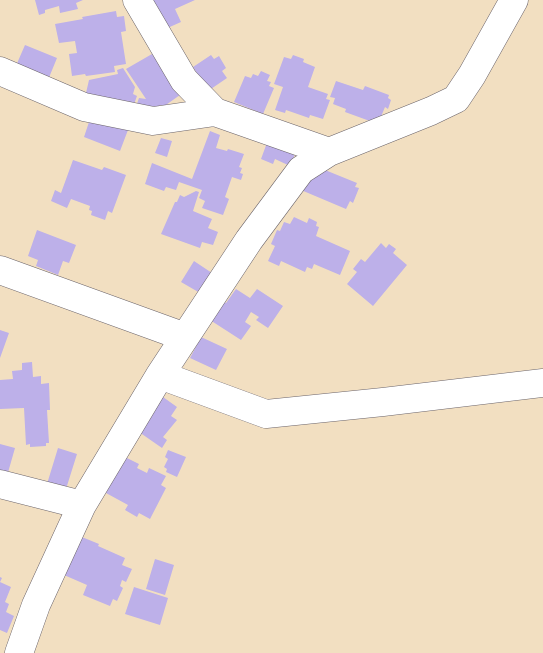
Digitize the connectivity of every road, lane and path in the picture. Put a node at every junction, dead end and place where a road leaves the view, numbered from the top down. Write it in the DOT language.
graph roads {
  1 [pos="137,0"];
  2 [pos="514,0"];
  3 [pos="0,71"];
  4 [pos="215,112"];
  5 [pos="329,152"];
  6 [pos="0,270"];
  7 [pos="185,337"];
  8 [pos="160,375"];
  9 [pos="543,383"];
  10 [pos="0,484"];
  11 [pos="82,505"];
  12 [pos="19,653"];
  1 -- 4 [label="street"];
  2 -- 5 [label="street"];
  3 -- 4 [label="street"];
  4 -- 5 [label="street"];
  5 -- 7 [label="street"];
  6 -- 7 [label="street"];
  7 -- 8 [label="street"];
  8 -- 9 [label="street"];
  8 -- 11 [label="street"];
  10 -- 11 [label="street"];
  11 -- 12 [label="street"];
}
